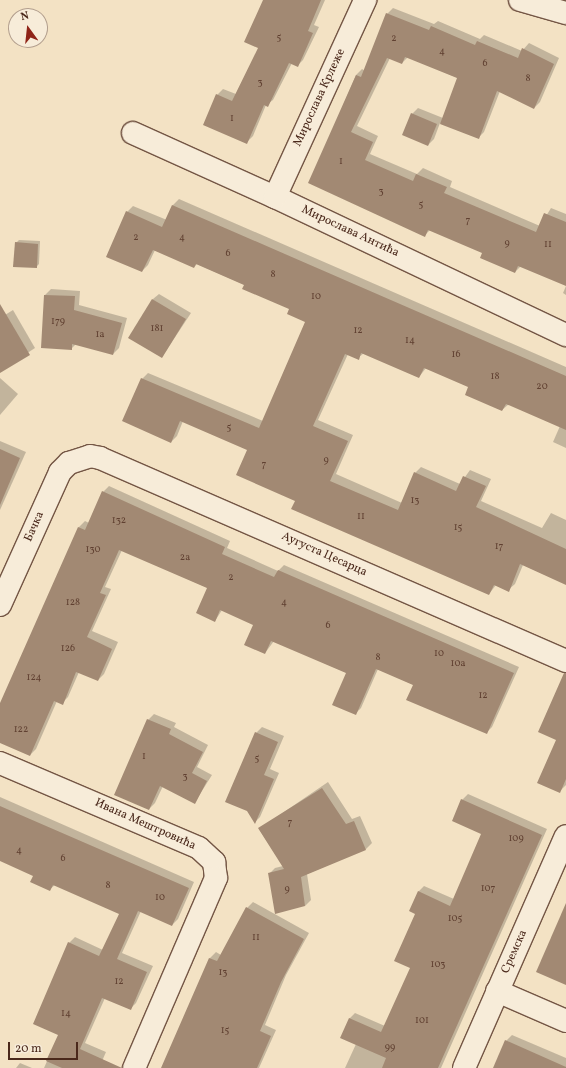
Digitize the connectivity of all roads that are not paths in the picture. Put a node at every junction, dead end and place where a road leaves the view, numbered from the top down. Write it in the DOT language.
graph roads {
  1 [pos="365,0"];
  2 [pos="520,0"];
  3 [pos="566,13"];
  4 [pos="133,133"];
  5 [pos="275,197"];
  6 [pos="566,335"];
  7 [pos="80,458"];
  8 [pos="0,605"];
  9 [pos="566,661"];
  10 [pos="0,763"];
  11 [pos="566,836"];
  12 [pos="497,991"];
  13 [pos="566,1022"];
  14 [pos="134,1068"];
  15 [pos="464,1068"];
  1 -- 5 [label="street, Мирослава Крлеже"];
  2 -- 3 [label="street"];
  4 -- 5 [label="street, Мирослава Антића"];
  5 -- 6 [label="street, Мирослава Антића"];
  7 -- 8 [label="street, Бачка"];
  7 -- 9 [label="street, Аугуста Цесарца"];
  10 -- 14 [label="street, Ивана Мештровића"];
  11 -- 12 [label="street, Сремска"];
  12 -- 13 [label="street"];
  12 -- 15 [label="street, Сремска"];
}
